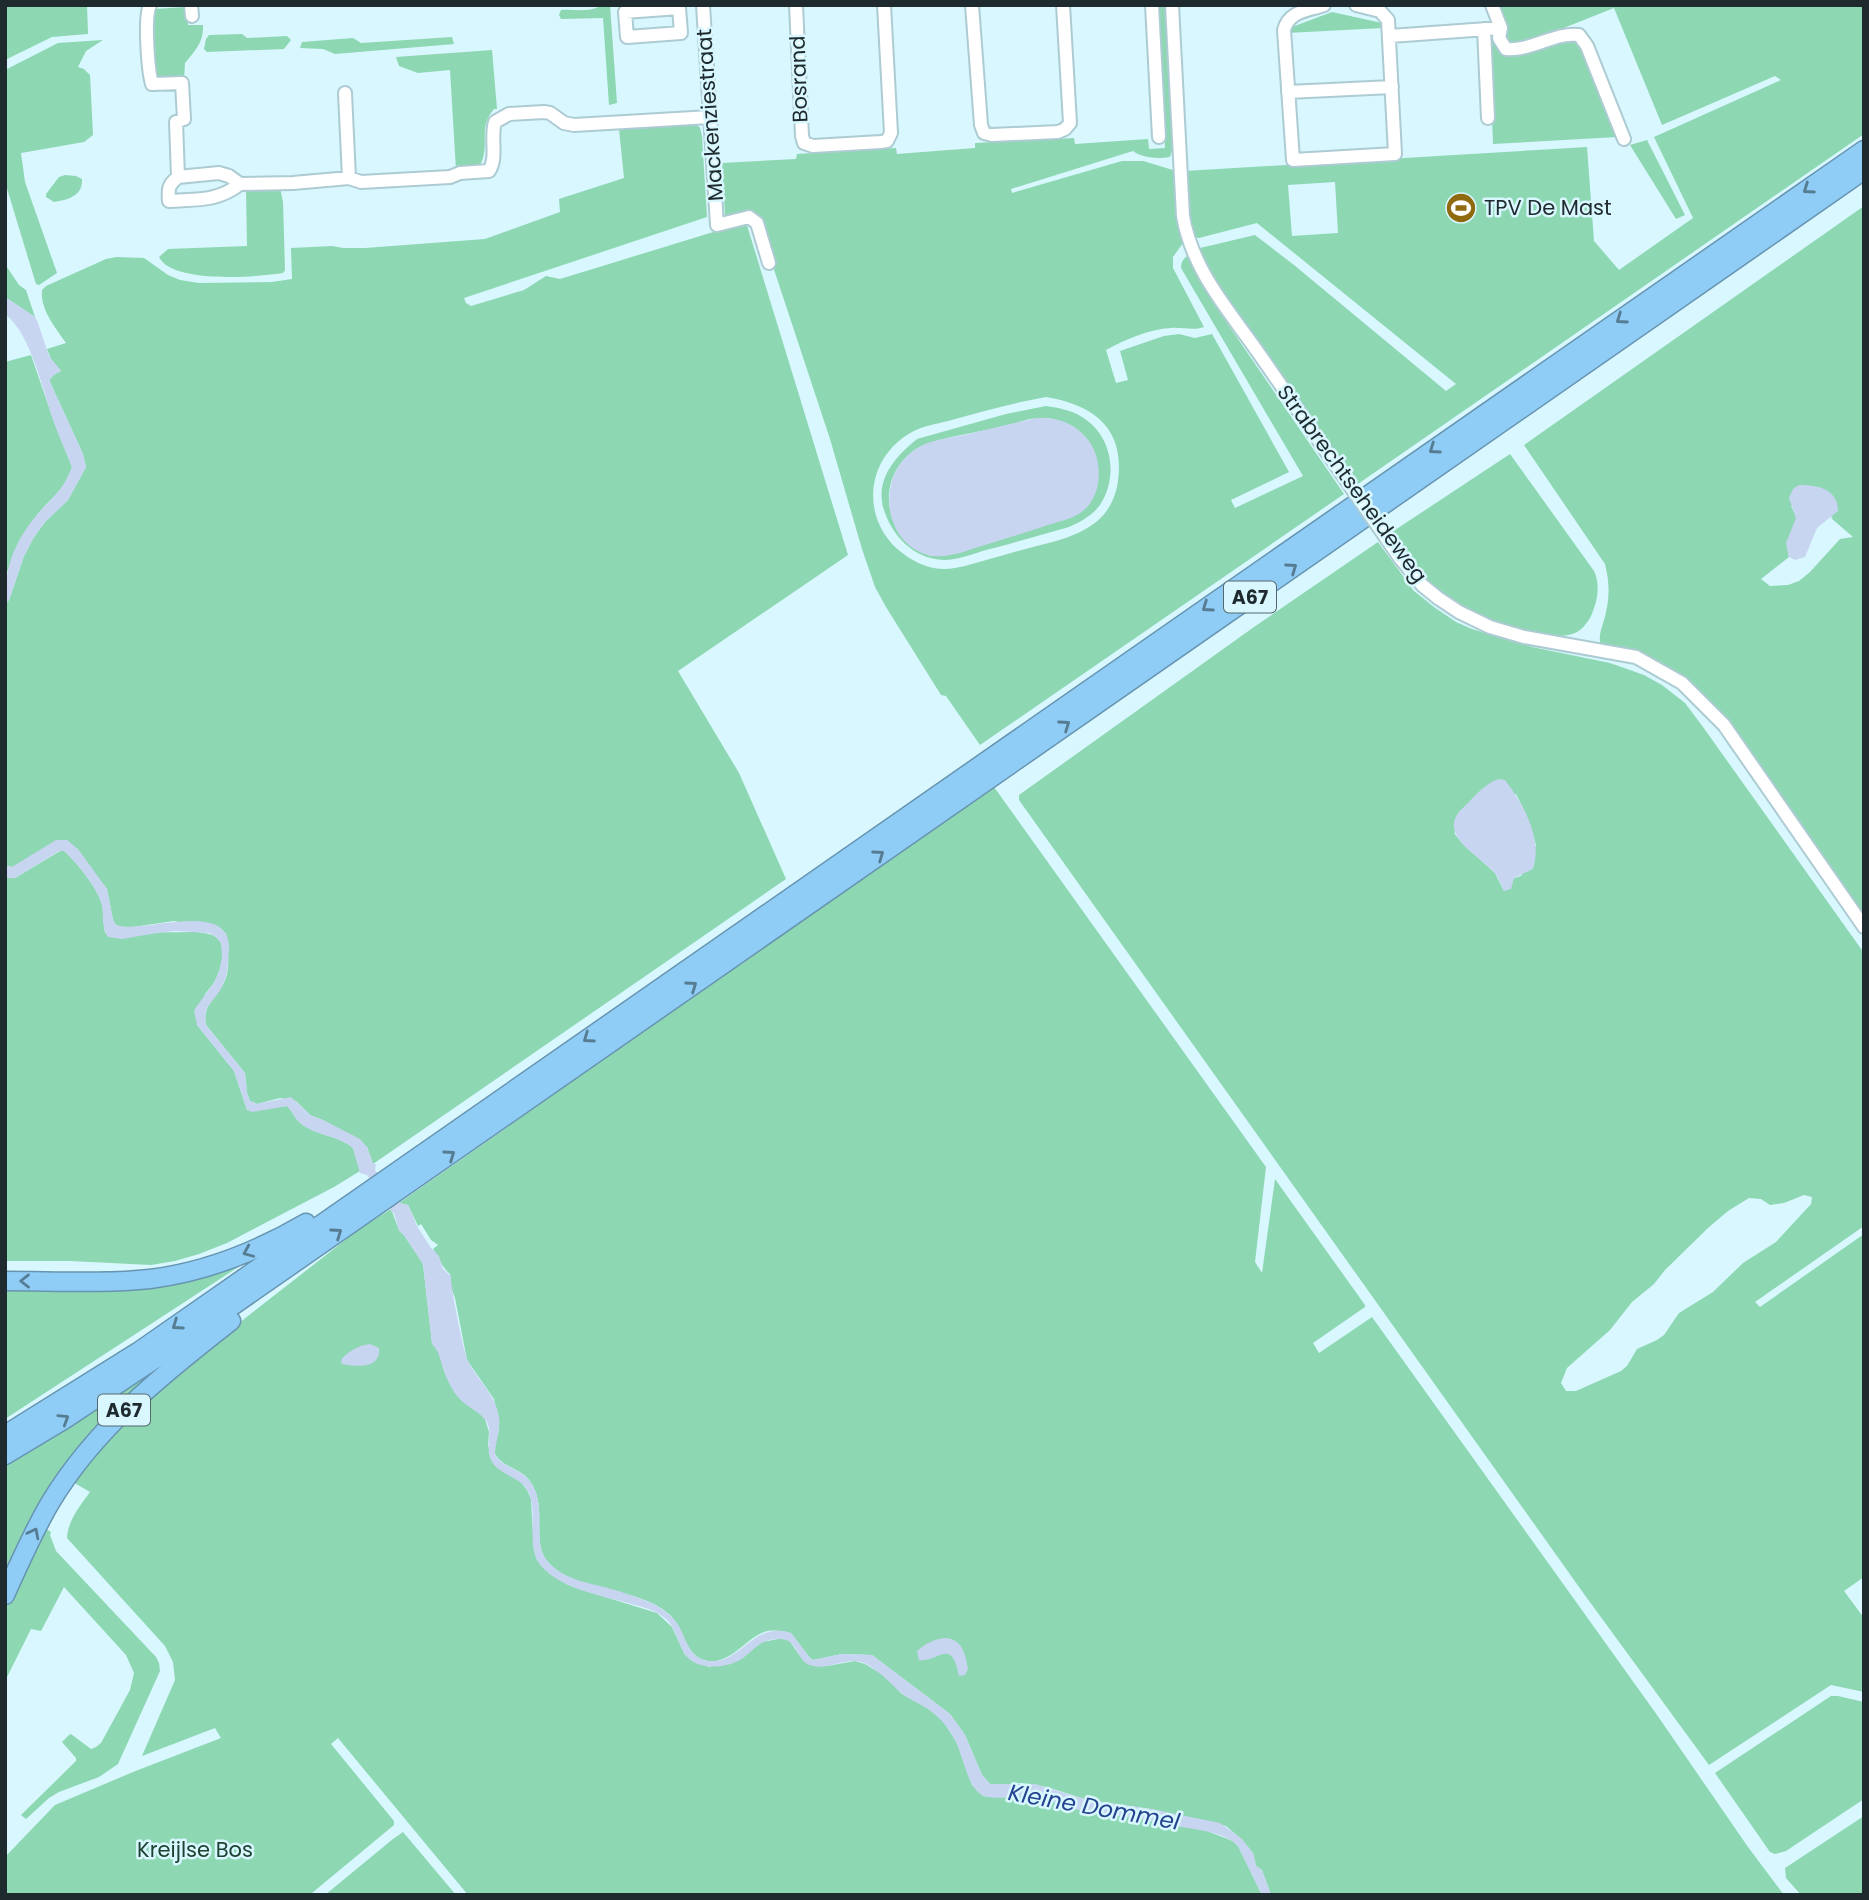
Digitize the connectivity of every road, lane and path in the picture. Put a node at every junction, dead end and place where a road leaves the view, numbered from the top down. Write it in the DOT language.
graph roads {
  1 [pos="150,5"];
  2 [pos="796,5"];
  3 [pos="884,5"];
  4 [pos="972,5"];
  5 [pos="1063,5"];
  6 [pos="1152,5"];
  7 [pos="1172,5"];
  8 [pos="1324,5"];
  9 [pos="1356,5"];
  10 [pos="1492,5"];
  11 [pos="703,11"];
  12 [pos="680,19"];
  13 [pos="1501,28"];
  14 [pos="1483,30"];
  15 [pos="1390,36"];
  16 [pos="1392,87"];
  17 [pos="1288,92"];
  18 [pos="345,93"];
  19 [pos="710,117"];
  20 [pos="1488,118"];
  21 [pos="1159,136"];
  22 [pos="1624,139"];
  23 [pos="1864,150"];
  24 [pos="1864,170"];
  25 [pos="178,177"];
  26 [pos="349,177"];
  27 [pos="240,184"];
  28 [pos="769,263"];
  29 [pos="1864,927"];
  30 [pos="384,1191"];
  31 [pos="290,1265"];
  32 [pos="5,1281"];
  33 [pos="5,1435"];
  34 [pos="5,1455"];
  35 [pos="5,1595"];
  1 -- 25 [label="street"];
  2 -- 3 [label="street, Bosrand"];
  4 -- 5 [label="street"];
  6 -- 21 [label="street"];
  7 -- 29 [label="street, Strabrechtseheideweg, bridge"];
  8 -- 17 [label="street"];
  9 -- 15 [label="street"];
  10 -- 13 [label="street"];
  11 -- 12 [label="street"];
  11 -- 19 [label="street, Mackenziestraat"];
  12 -- 12 [label="street"];
  13 -- 14 [label="street"];
  13 -- 22 [label="street"];
  14 -- 15 [label="street"];
  14 -- 20 [label="street"];
  15 -- 16 [label="street"];
  16 -- 17 [label="street"];
  16 -- 17 [label="street"];
  18 -- 26 [label="street"];
  19 -- 26 [label="street"];
  19 -- 28 [label="street, Mackenziestraat"];
  23 -- 30 [label="highway, A67, one-way"];
  30 -- 24 [label="highway, A67, one-way"];
  25 -- 27 [label="street"];
  25 -- 27 [label="street"];
  26 -- 27 [label="street"];
  31 -- 30 [label="highway, A67, one-way"];
  30 -- 32 [label="highway, A67, one-way"];
  30 -- 33 [label="highway, A67, one-way"];
  34 -- 31 [label="highway, A67, one-way"];
  35 -- 31 [label="highway, A67, one-way"];
}
